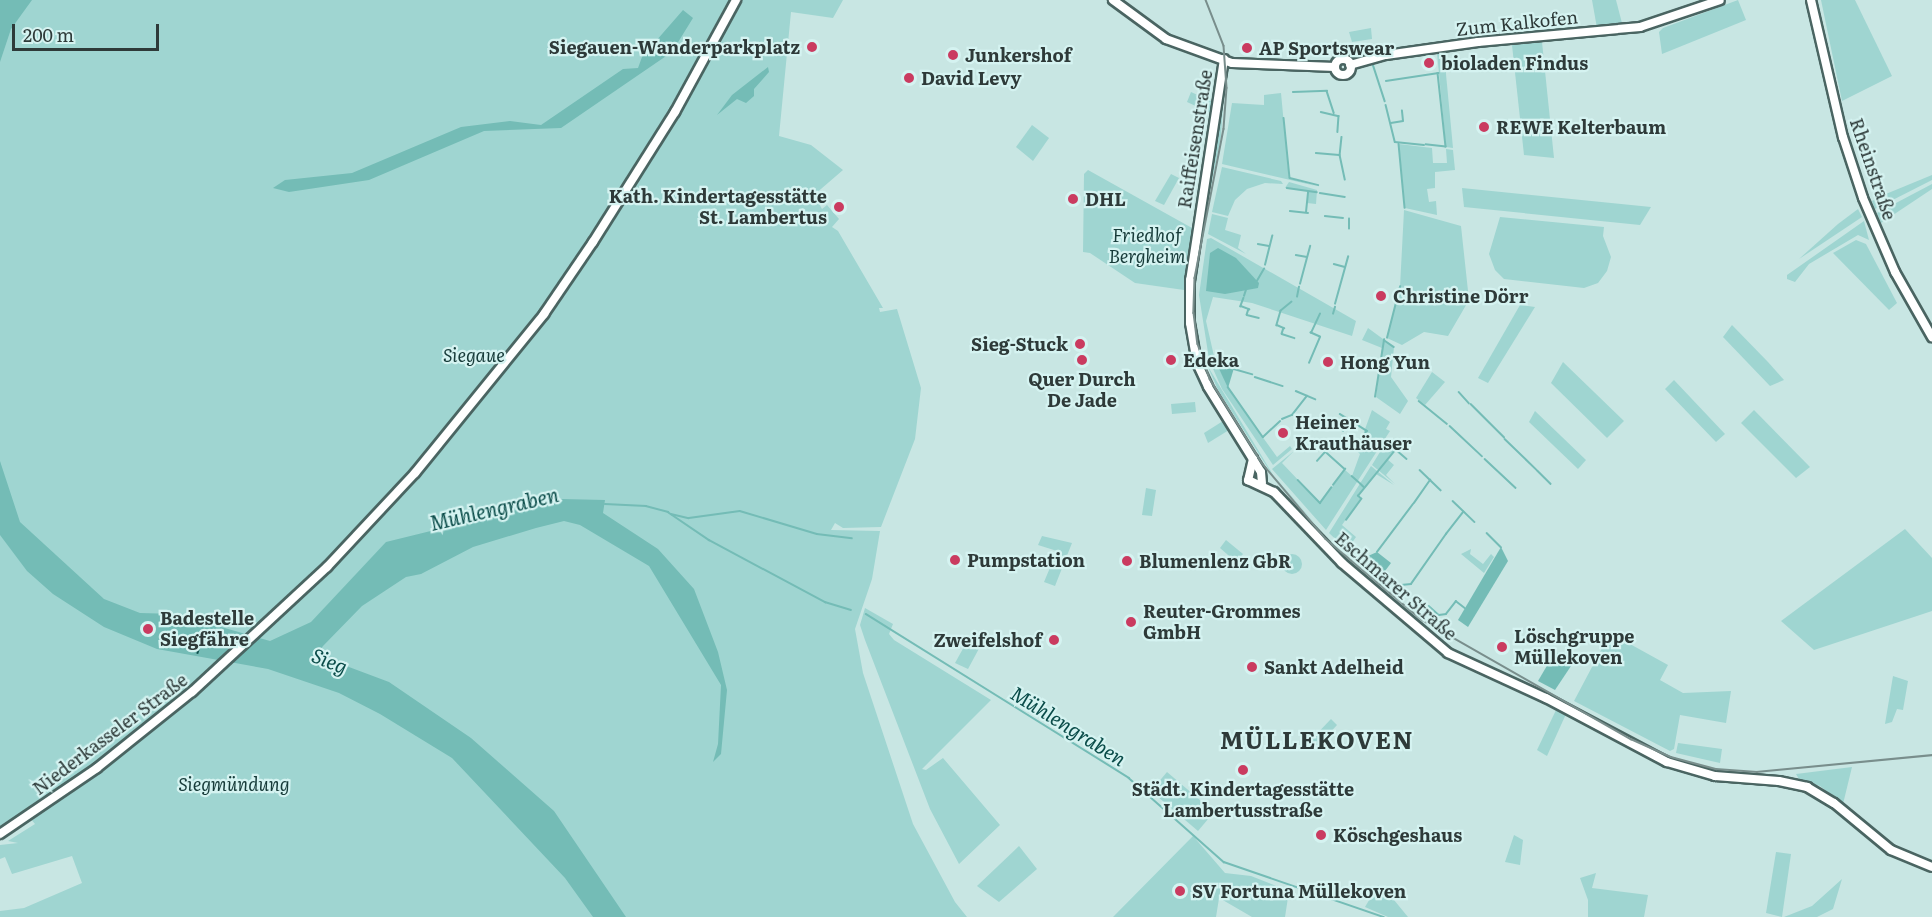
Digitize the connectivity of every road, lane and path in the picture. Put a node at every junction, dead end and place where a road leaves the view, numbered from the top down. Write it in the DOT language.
graph roads {
  1 [pos="1113,0"];
  2 [pos="1720,0"];
  3 [pos="1811,0"];
  4 [pos="734,5"];
  5 [pos="1224,59"];
  6 [pos="1932,337"];
  7 [pos="1253,459"];
  8 [pos="1262,483"];
  9 [pos="0,834"];
  10 [pos="1932,867"];
  1 -- 5 [label="street"];
  2 -- 5 [label="street, Zum Kalkofen"];
  3 -- 6 [label="street, Rheinstraße"];
  4 -- 9 [label="street, Niederkasseler Straße"];
  5 -- 7 [label="street, Raiffeisenstraße"];
  7 -- 8 [label="street, Raiffeisenstraße"];
  7 -- 8 [label="street"];
  8 -- 10 [label="street, Eschmarer Straße"];
}
